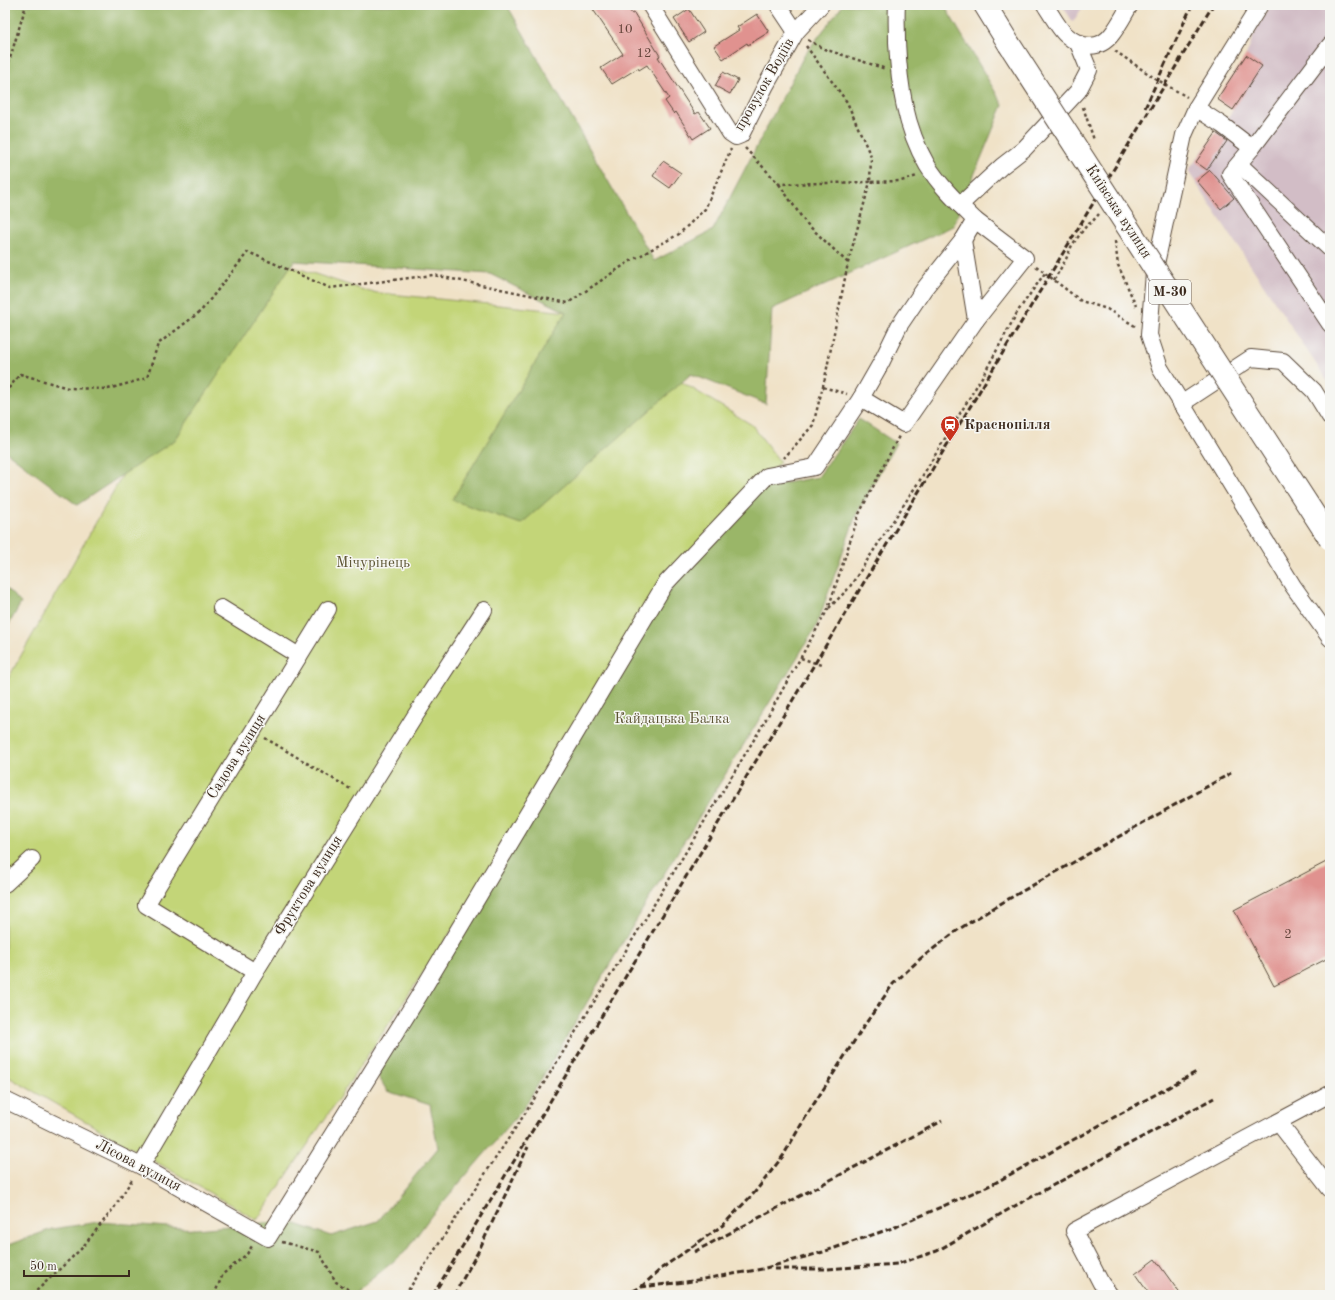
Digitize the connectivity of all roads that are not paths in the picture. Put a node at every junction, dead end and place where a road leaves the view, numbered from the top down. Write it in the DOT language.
graph roads {
  1 [pos="650,5"];
  2 [pos="778,5"];
  3 [pos="820,5"];
  4 [pos="897,5"];
  5 [pos="985,5"];
  6 [pos="1045,5"];
  7 [pos="1130,5"];
  8 [pos="1260,5"];
  9 [pos="796,32"];
  10 [pos="1078,43"];
  11 [pos="1330,45"];
  12 [pos="1197,106"];
  13 [pos="1252,148"];
  14 [pos="1239,164"];
  15 [pos="960,205"];
  16 [pos="975,220"];
  17 [pos="964,240"];
  18 [pos="1330,247"];
  19 [pos="976,320"];
  20 [pos="1330,324"];
  21 [pos="861,398"];
  22 [pos="1181,404"];
  23 [pos="1330,417"];
  24 [pos="1330,539"];
  25 [pos="221,608"];
  26 [pos="328,609"];
  27 [pos="484,610"];
  28 [pos="1330,638"];
  29 [pos="299,656"];
  30 [pos="32,859"];
  31 [pos="5,884"];
  32 [pos="255,972"];
  33 [pos="1330,1094"];
  34 [pos="5,1100"];
  35 [pos="1278,1122"];
  36 [pos="141,1166"];
  37 [pos="1330,1189"];
  38 [pos="1110,1295"];
  1 -- 9 [label="street, провулок Водіїв"];
  2 -- 9 [label="street"];
  3 -- 9 [label="street, провулок Водіїв"];
  4 -- 15 [label="street"];
  5 -- 24 [label="highway, Київська вулиця / М-30, bridge"];
  6 -- 10 [label="street"];
  7 -- 10 [label="street"];
  8 -- 12 [label="street"];
  10 -- 15 [label="street"];
  11 -- 13 [label="street"];
  12 -- 13 [label="street"];
  12 -- 22 [label="street"];
  13 -- 14 [label="street"];
  14 -- 18 [label="street"];
  14 -- 20 [label="street"];
  15 -- 16 [label="street"];
  16 -- 17 [label="street"];
  16 -- 19 [label="street"];
  17 -- 19 [label="street"];
  17 -- 21 [label="street"];
  19 -- 21 [label="street"];
  21 -- 36 [label="street, Лісова вулиця"];
  22 -- 23 [label="street"];
  22 -- 28 [label="street"];
  25 -- 29 [label="street"];
  26 -- 29 [label="street, Садова вулиця"];
  27 -- 32 [label="street, Фруктова вулиця"];
  29 -- 32 [label="street, Садова вулиця"];
  30 -- 31 [label="street"];
  32 -- 36 [label="street, Фруктова вулиця"];
  33 -- 35 [label="street"];
  34 -- 36 [label="street, Лісова вулиця"];
  35 -- 37 [label="street"];
  35 -- 38 [label="street"];
}
